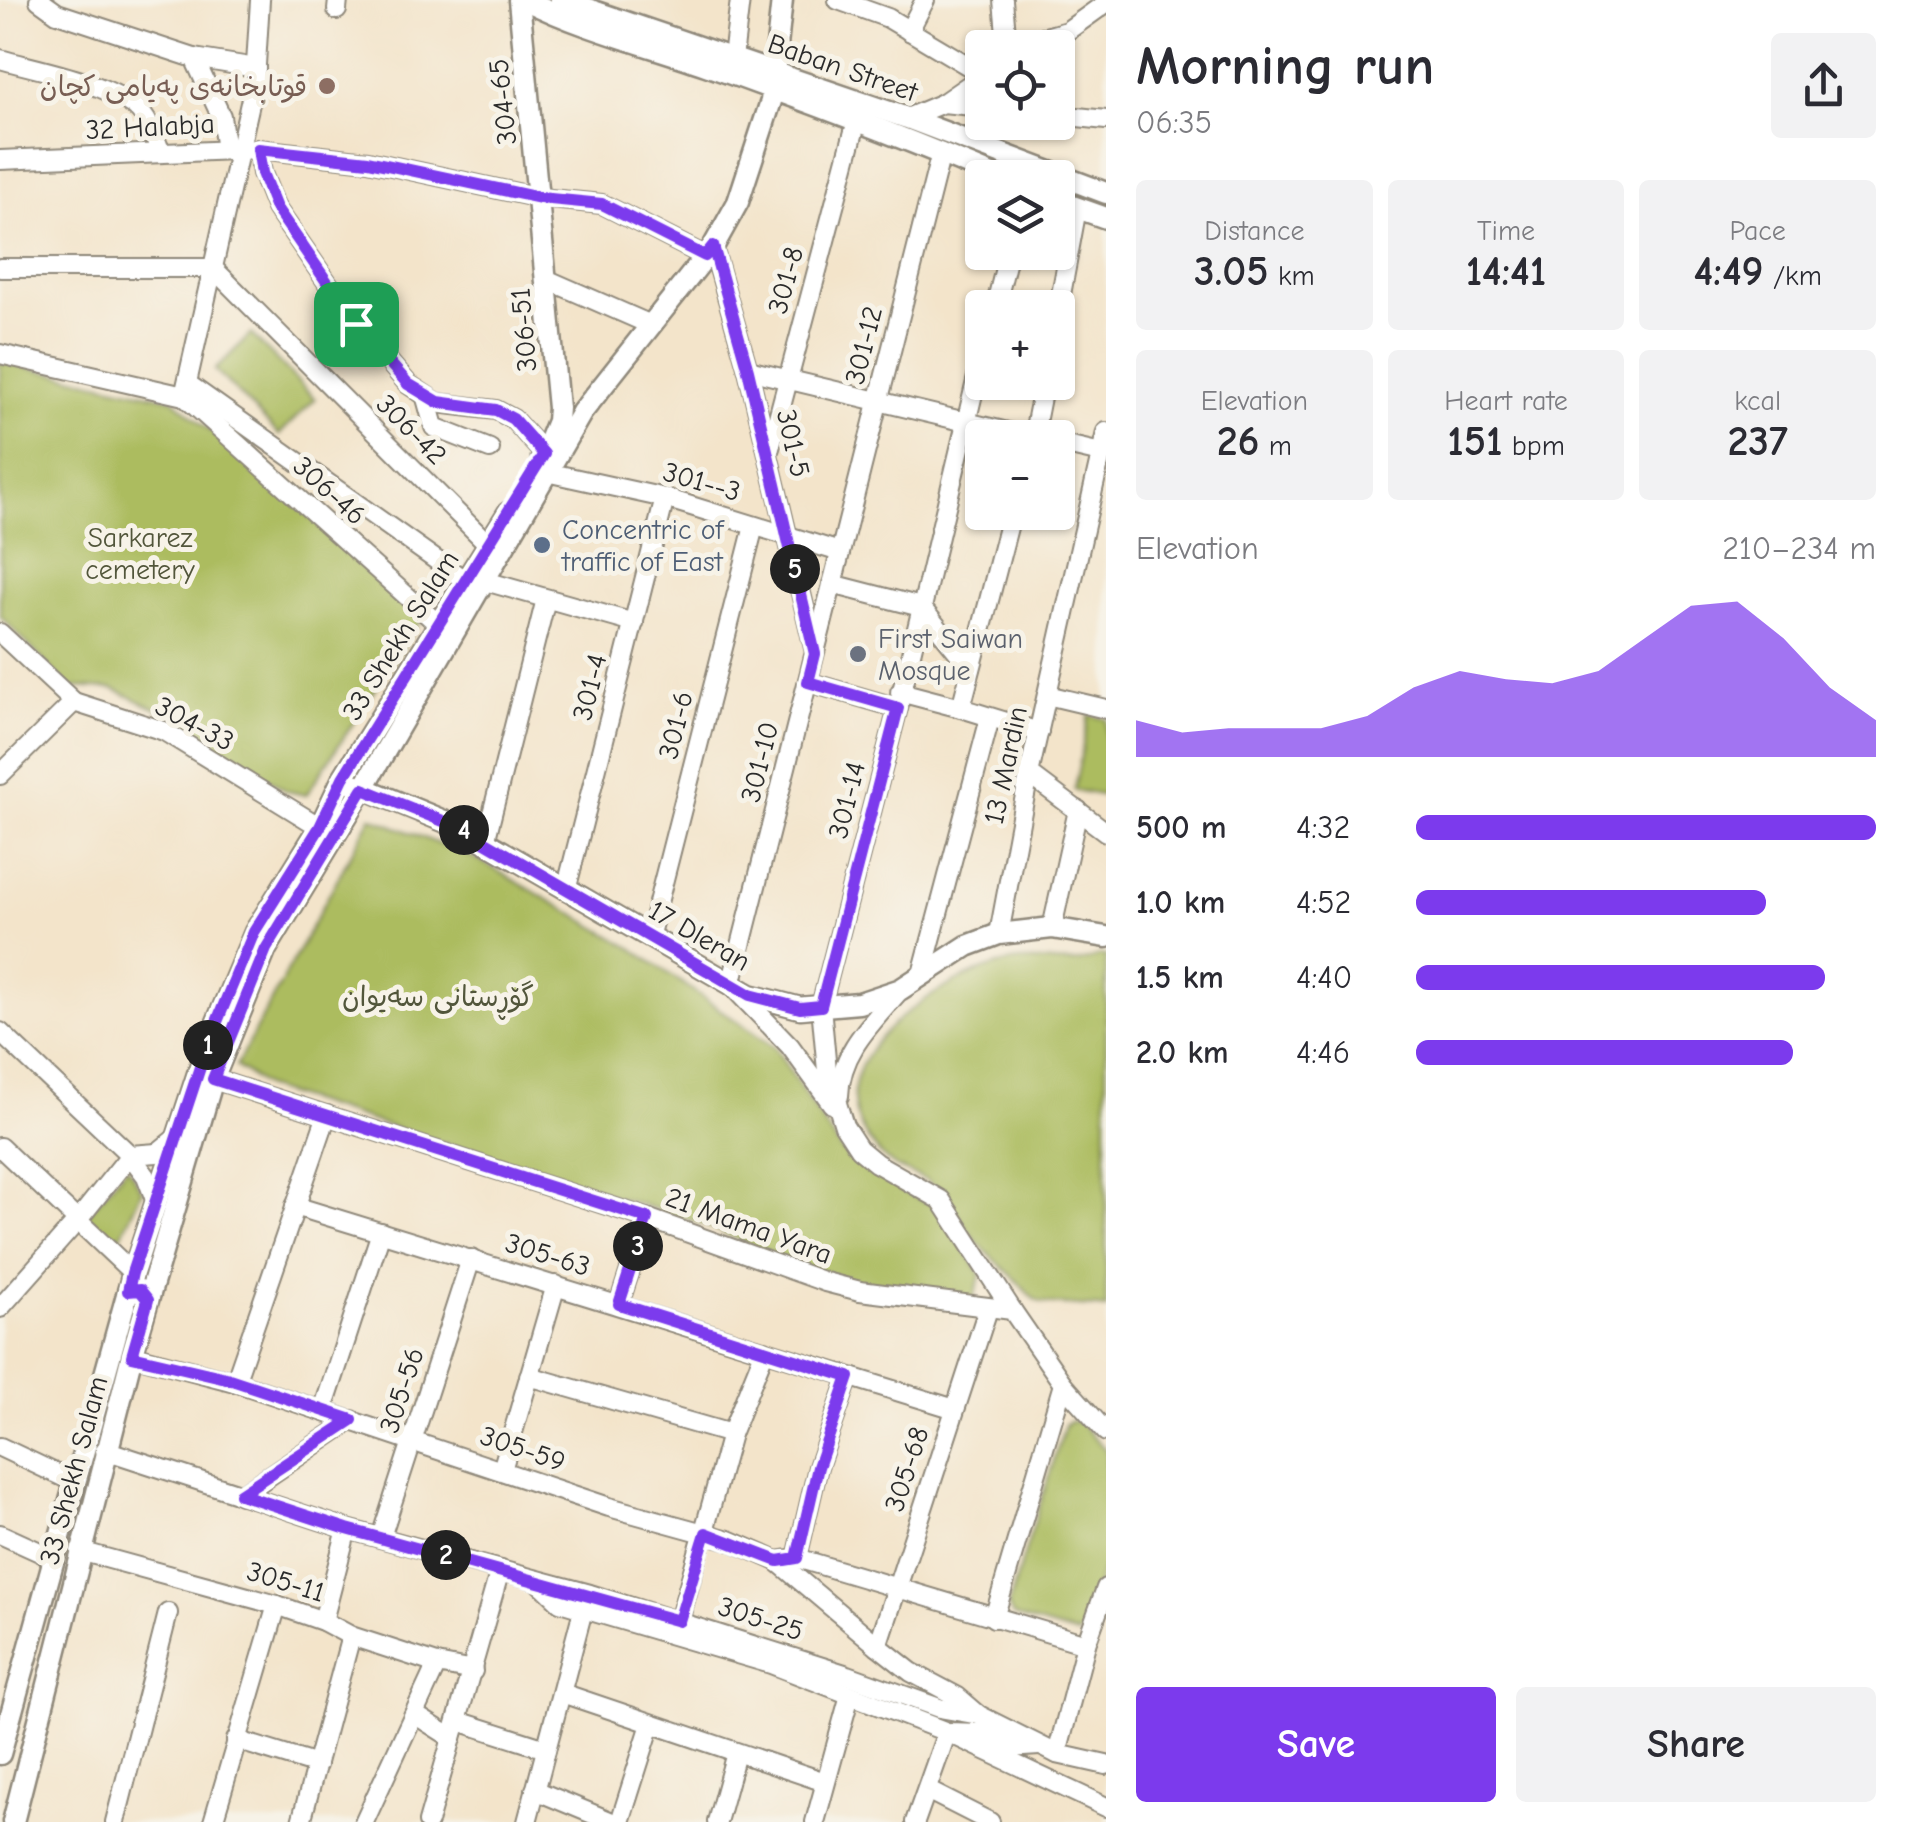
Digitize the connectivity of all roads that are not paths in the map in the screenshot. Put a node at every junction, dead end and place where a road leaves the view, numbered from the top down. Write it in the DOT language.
graph roads {
  1 [pos="39,0"];
  2 [pos="260,0"];
  3 [pos="522,0"];
  4 [pos="561,0"];
  5 [pos="740,0"];
  6 [pos="771,0"];
  7 [pos="782,0"];
  8 [pos="838,0"];
  9 [pos="925,0"];
  10 [pos="1003,0"];
  11 [pos="1106,3"];
  12 [pos="599,7"];
  13 [pos="909,30"];
  14 [pos="1005,30"];
  15 [pos="1067,30"];
  16 [pos="0,58"];
  17 [pos="194,58"];
  18 [pos="733,58"];
  19 [pos="965,65"];
  20 [pos="256,68"];
  21 [pos="773,82"];
  22 [pos="965,87"];
  23 [pos="943,103"];
  24 [pos="965,105"];
  25 [pos="1075,117"];
  26 [pos="907,118"];
  27 [pos="856,120"];
  28 [pos="1106,120"];
  29 [pos="241,149"];
  30 [pos="161,153"];
  31 [pos="941,153"];
  32 [pos="0,160"];
  33 [pos="965,163"];
  34 [pos="1106,193"];
  35 [pos="540,198"];
  36 [pos="1075,207"];
  37 [pos="1106,218"];
  38 [pos="709,252"];
  39 [pos="0,268"];
  40 [pos="213,268"];
  41 [pos="546,280"];
  42 [pos="651,324"];
  43 [pos="0,354"];
  44 [pos="748,370"];
  45 [pos="787,380"];
  46 [pos="186,390"];
  47 [pos="556,390"];
  48 [pos="595,396"];
  49 [pos="426,398"];
  50 [pos="877,399"];
  51 [pos="965,421"];
  52 [pos="965,425"];
  53 [pos="1106,432"];
  54 [pos="1075,447"];
  55 [pos="490,450"];
  56 [pos="1101,453"];
  57 [pos="768,454"];
  58 [pos="545,463"];
  59 [pos="666,498"];
  60 [pos="513,517"];
  61 [pos="1085,524"];
  62 [pos="754,526"];
  63 [pos="1007,530"];
  64 [pos="1106,530"];
  65 [pos="788,538"];
  66 [pos="488,545"];
  67 [pos="840,552"];
  68 [pos="476,582"];
  69 [pos="832,584"];
  70 [pos="546,600"];
  71 [pos="921,606"];
  72 [pos="634,623"];
  73 [pos="439,625"];
  74 [pos="0,632"];
  75 [pos="815,654"];
  76 [pos="971,668"];
  77 [pos="808,682"];
  78 [pos="1047,695"];
  79 [pos="899,700"];
  80 [pos="74,702"];
  81 [pos="960,708"];
  82 [pos="1106,709"];
  83 [pos="990,718"];
  84 [pos="1039,732"];
  85 [pos="1,773"];
  86 [pos="1029,774"];
  87 [pos="343,778"];
  88 [pos="363,789"];
  89 [pos="1078,810"];
  90 [pos="320,827"];
  91 [pos="1106,832"];
  92 [pos="485,842"];
  93 [pos="566,890"];
  94 [pos="1052,928"];
  95 [pos="1000,934"];
  96 [pos="1106,937"];
  97 [pos="649,938"];
  98 [pos="922,974"];
  99 [pos="731,985"];
  100 [pos="901,989"];
  101 [pos="821,1006"];
  102 [pos="0,1032"];
  103 [pos="213,1079"];
  104 [pos="839,1112"];
  105 [pos="328,1116"];
  106 [pos="178,1136"];
  107 [pos="0,1147"];
  108 [pos="130,1155"];
  109 [pos="156,1202"];
  110 [pos="296,1206"];
  111 [pos="647,1218"];
  112 [pos="78,1220"];
  113 [pos="381,1232"];
  114 [pos="471,1259"];
  115 [pos="158,1264"];
  116 [pos="133,1274"];
  117 [pos="556,1285"];
  118 [pos="6,1286"];
  119 [pos="148,1300"];
  120 [pos="619,1304"];
  121 [pos="0,1308"];
  122 [pos="988,1310"];
  123 [pos="1012,1310"];
  124 [pos="765,1350"];
  125 [pos="132,1356"];
  126 [pos="530,1376"];
  127 [pos="849,1377"];
  128 [pos="235,1382"];
  129 [pos="1063,1384"];
  130 [pos="955,1409"];
  131 [pos="323,1410"];
  132 [pos="352,1420"];
  133 [pos="1106,1432"];
  134 [pos="731,1434"];
  135 [pos="414,1440"];
  136 [pos="0,1447"];
  137 [pos="105,1450"];
  138 [pos="502,1470"];
  139 [pos="74,1482"];
  140 [pos="240,1494"];
  141 [pos="347,1529"];
  142 [pos="706,1533"];
  143 [pos="0,1534"];
  144 [pos="382,1537"];
  145 [pos="80,1551"];
  146 [pos="797,1558"];
  147 [pos="55,1559"];
  148 [pos="778,1561"];
  149 [pos="500,1570"];
  150 [pos="537,1580"];
  151 [pos="1106,1588"];
  152 [pos="896,1590"];
  153 [pos="277,1606"];
  154 [pos="583,1610"];
  155 [pos="168,1612"];
  156 [pos="994,1618"];
  157 [pos="323,1621"];
  158 [pos="679,1621"];
  159 [pos="352,1636"];
  160 [pos="1086,1644"];
  161 [pos="878,1646"];
  162 [pos="437,1664"];
  163 [pos="472,1671"];
  164 [pos="562,1694"];
  165 [pos="850,1695"];
  166 [pos="414,1714"];
  167 [pos="979,1715"];
  168 [pos="651,1724"];
  169 [pos="455,1730"];
  170 [pos="947,1732"];
  171 [pos="236,1740"];
  172 [pos="1038,1746"];
  173 [pos="546,1749"];
  174 [pos="736,1753"];
  175 [pos="0,1754"];
  176 [pos="1057,1754"];
  177 [pos="317,1765"];
  178 [pos="1106,1766"];
  179 [pos="825,1782"];
  180 [pos="535,1790"];
  181 [pos="927,1790"];
  182 [pos="1106,1807"];
  183 [pos="13,1822"];
  184 [pos="115,1822"];
  185 [pos="213,1822"];
  186 [pos="302,1822"];
  187 [pos="364,1822"];
  188 [pos="428,1822"];
  189 [pos="527,1822"];
  190 [pos="612,1822"];
  191 [pos="620,1822"];
  192 [pos="717,1822"];
  193 [pos="814,1822"];
  194 [pos="915,1822"];
  195 [pos="990,1822"];
  1 -- 17 [label="street"];
  2 -- 20 [label="street"];
  3 -- 21 [label="main road"];
  3 -- 35 [label="main road, 304-65"];
  4 -- 12 [label="main road, Baban Street"];
  5 -- 18 [label="street"];
  6 -- 7 [label="street"];
  7 -- 21 [label="main road, 33 Shekh Salam"];
  8 -- 13 [label="street"];
  9 -- 13 [label="street"];
  10 -- 14 [label="street"];
  11 -- 15 [label="street"];
  12 -- 18 [label="main road, Baban Street"];
  13 -- 19 [label="street"];
  16 -- 30 [label="street"];
  17 -- 20 [label="street"];
  17 -- 29 [label="street"];
  18 -- 21 [label="main road, Baban Street"];
  20 -- 29 [label="street"];
  21 -- 26 [label="main road, Baban Street"];
  21 -- 27 [label="main road"];
  21 -- 38 [label="main road, 33 Shekh Salam"];
  22 -- 23 [label="street"];
  23 -- 24 [label="street"];
  23 -- 26 [label="street"];
  25 -- 28 [label="street"];
  26 -- 34 [label="main road, Baban Street"];
  27 -- 31 [label="main road"];
  27 -- 45 [label="street, 301-8"];
  29 -- 30 [label="street, 32 Halabja"];
  29 -- 35 [label="street, 32 Halabja"];
  29 -- 40 [label="street"];
  29 -- 49 [label="street"];
  30 -- 32 [label="street, 32 Halabja"];
  31 -- 33 [label="main road"];
  31 -- 50 [label="street, 301-12"];
  35 -- 38 [label="street, 32 Halabja"];
  35 -- 41 [label="main road, 306-51"];
  36 -- 37 [label="main road"];
  38 -- 42 [label="main road, 33 Shekh Salam"];
  38 -- 44 [label="street, 301-5"];
  39 -- 40 [label="street"];
  40 -- 46 [label="street"];
  40 -- 66 [label="street, 306-42"];
  41 -- 42 [label="street"];
  41 -- 47 [label="main road, 306-51"];
  42 -- 48 [label="main road, 33 Shekh Salam"];
  43 -- 46 [label="street"];
  44 -- 45 [label="street"];
  44 -- 57 [label="street, 301-5"];
  45 -- 50 [label="street"];
  45 -- 57 [label="street, 301-8"];
  46 -- 68 [label="street"];
  46 -- 73 [label="street, 306-46"];
  47 -- 48 [label="main road"];
  47 -- 58 [label="main road, 306-51"];
  48 -- 58 [label="main road, 33 Shekh Salam"];
  49 -- 55 [label="street"];
  49 -- 58 [label="street"];
  50 -- 51 [label="street"];
  50 -- 67 [label="street, 301-12"];
  52 -- 71 [label="street, 301-14"];
  53 -- 56 [label="street, 13 Mardin"];
  54 -- 56 [label="street"];
  56 -- 61 [label="street, 13 Mardin"];
  57 -- 65 [label="street, 301-5"];
  58 -- 59 [label="street, 301--3"];
  58 -- 60 [label="main road, 33 Shekh Salam"];
  59 -- 62 [label="street, 301--3"];
  59 -- 72 [label="street, 301-4"];
  60 -- 66 [label="main road, 33 Shekh Salam"];
  60 -- 68 [label="main road, 33 Shekh Salam"];
  61 -- 64 [label="street"];
  61 -- 78 [label="street, 13 Mardin"];
  62 -- 65 [label="street, 301--3"];
  62 -- 97 [label="street, 301-6"];
  63 -- 76 [label="street"];
  65 -- 67 [label="street, 301--3"];
  65 -- 75 [label="street, 301-5"];
  66 -- 68 [label="main road, 33 Shekh Salam"];
  67 -- 69 [label="street, 301-10"];
  68 -- 70 [label="street"];
  68 -- 73 [label="main road, 33 Shekh Salam"];
  68 -- 88 [label="main road, 33 Shekh Salam"];
  69 -- 71 [label="street"];
  69 -- 75 [label="street, 301-10"];
  70 -- 72 [label="street"];
  70 -- 92 [label="street"];
  71 -- 76 [label="street"];
  71 -- 79 [label="street, 301-14"];
  72 -- 93 [label="street, 301-4"];
  73 -- 87 [label="main road, 33 Shekh Salam"];
  74 -- 80 [label="street, 304-33"];
  75 -- 77 [label="street, 301-10"];
  76 -- 81 [label="street"];
  77 -- 79 [label="street"];
  77 -- 99 [label="street, 301-10"];
  78 -- 82 [label="street"];
  78 -- 84 [label="street, 13 Mardin"];
  79 -- 81 [label="street"];
  79 -- 101 [label="street, 301-14"];
  80 -- 85 [label="street"];
  80 -- 90 [label="street, 304-33"];
  81 -- 83 [label="street"];
  83 -- 84 [label="street"];
  83 -- 98 [label="street"];
  84 -- 86 [label="street, 13 Mardin"];
  86 -- 89 [label="street"];
  86 -- 95 [label="street, 13 Mardin"];
  87 -- 88 [label="main road, 17 Dleran"];
  87 -- 90 [label="main road, 33 Shekh Salam"];
  88 -- 92 [label="main road, 17 Dleran"];
  88 -- 103 [label="main road, 33 Shekh Salam"];
  89 -- 91 [label="street"];
  89 -- 94 [label="street"];
  90 -- 106 [label="main road, 33 Shekh Salam"];
  92 -- 93 [label="main road, 17 Dleran"];
  93 -- 97 [label="main road, 17 Dleran"];
  94 -- 95 [label="main road, 17 Dleran"];
  94 -- 96 [label="main road, 17 Dleran"];
  95 -- 98 [label="main road, 17 Dleran"];
  97 -- 99 [label="main road, 17 Dleran"];
  98 -- 100 [label="main road, 17 Dleran"];
  99 -- 101 [label="main road, 17 Dleran"];
  99 -- 104 [label="street"];
  100 -- 101 [label="main road, 17 Dleran"];
  100 -- 104 [label="street"];
  101 -- 104 [label="street, 301-14"];
  102 -- 108 [label="street"];
  103 -- 105 [label="street, 21 Mama Yara"];
  103 -- 115 [label="main road, 33 Shekh Salam"];
  104 -- 123 [label="street"];
  105 -- 110 [label="street"];
  105 -- 111 [label="street, 21 Mama Yara"];
  106 -- 108 [label="street"];
  106 -- 109 [label="main road, 33 Shekh Salam"];
  107 -- 112 [label="street"];
  108 -- 109 [label="street"];
  108 -- 112 [label="street"];
  109 -- 116 [label="main road, 33 Shekh Salam"];
  110 -- 113 [label="street, 305-63"];
  110 -- 128 [label="street"];
  111 -- 120 [label="street"];
  111 -- 122 [label="street, 21 Mama Yara"];
  112 -- 116 [label="street"];
  112 -- 118 [label="street"];
  113 -- 114 [label="street, 305-63"];
  113 -- 131 [label="street"];
  114 -- 117 [label="street, 305-63"];
  114 -- 135 [label="street, 305-56"];
  115 -- 116 [label="main road"];
  115 -- 119 [label="main road, 33 Shekh Salam"];
  116 -- 119 [label="main road"];
  116 -- 139 [label="main road, 33 Shekh Salam"];
  117 -- 120 [label="street, 305-63"];
  117 -- 126 [label="street"];
  118 -- 121 [label="street"];
  119 -- 125 [label="main road, 33 Shekh Salam"];
  120 -- 124 [label="street, 305-63"];
  122 -- 123 [label="street, 21 Mama Yara"];
  122 -- 130 [label="street, 305-68"];
  123 -- 129 [label="street"];
  124 -- 127 [label="street, 305-63"];
  124 -- 134 [label="street"];
  125 -- 128 [label="street, 305-59"];
  125 -- 137 [label="main road, 33 Shekh Salam"];
  126 -- 134 [label="street"];
  126 -- 138 [label="street"];
  127 -- 130 [label="street, 305-63"];
  127 -- 146 [label="street"];
  128 -- 131 [label="street, 305-59"];
  129 -- 133 [label="street"];
  129 -- 156 [label="street"];
  130 -- 152 [label="street, 305-68"];
  131 -- 132 [label="street, 305-59"];
  132 -- 135 [label="street, 305-59"];
  132 -- 140 [label="street"];
  134 -- 142 [label="street"];
  135 -- 138 [label="street, 305-59"];
  135 -- 144 [label="street, 305-56"];
  136 -- 139 [label="street"];
  137 -- 140 [label="street, 305-25"];
  137 -- 145 [label="main road, 33 Shekh Salam"];
  138 -- 142 [label="street, 305-59"];
  139 -- 147 [label="main road, 33 Shekh Salam"];
  140 -- 141 [label="street, 305-25"];
  141 -- 144 [label="street, 305-25"];
  141 -- 157 [label="street"];
  142 -- 148 [label="street, 305-59"];
  142 -- 158 [label="street"];
  143 -- 147 [label="street"];
  144 -- 149 [label="street, 305-25"];
  145 -- 153 [label="street, 305-11"];
  145 -- 183 [label="main road, 33 Shekh Salam"];
  146 -- 148 [label="street"];
  146 -- 152 [label="street"];
  147 -- 175 [label="main road, 33 Shekh Salam"];
  148 -- 161 [label="street"];
  149 -- 150 [label="street, 305-25"];
  149 -- 163 [label="street"];
  150 -- 154 [label="street"];
  150 -- 158 [label="street, 305-25"];
  151 -- 160 [label="street"];
  152 -- 156 [label="street"];
  152 -- 161 [label="street, 305-68"];
  153 -- 157 [label="street, 305-11"];
  153 -- 171 [label="street"];
  154 -- 164 [label="street"];
  154 -- 165 [label="street"];
  155 -- 184 [label="street"];
  156 -- 160 [label="street"];
  157 -- 159 [label="street, 305-11"];
  158 -- 167 [label="street, 305-25"];
  159 -- 162 [label="street, 305-11"];
  159 -- 177 [label="street"];
  160 -- 176 [label="street"];
  161 -- 167 [label="street"];
  162 -- 163 [label="street, 305-11"];
  162 -- 166 [label="street"];
  163 -- 169 [label="street"];
  164 -- 168 [label="street"];
  164 -- 173 [label="street"];
  165 -- 170 [label="street"];
  165 -- 179 [label="street"];
  166 -- 169 [label="street"];
  166 -- 187 [label="street"];
  167 -- 172 [label="street"];
  168 -- 174 [label="street"];
  168 -- 191 [label="street"];
  169 -- 173 [label="street"];
  169 -- 188 [label="street"];
  170 -- 172 [label="street"];
  170 -- 181 [label="street"];
  170 -- 182 [label="street"];
  171 -- 177 [label="street"];
  171 -- 185 [label="street"];
  172 -- 176 [label="street"];
  173 -- 180 [label="street"];
  174 -- 179 [label="street"];
  174 -- 192 [label="street"];
  176 -- 178 [label="street"];
  177 -- 186 [label="street"];
  179 -- 193 [label="street"];
  180 -- 189 [label="street"];
  180 -- 190 [label="street"];
  181 -- 194 [label="street"];
  181 -- 195 [label="street"];
}
